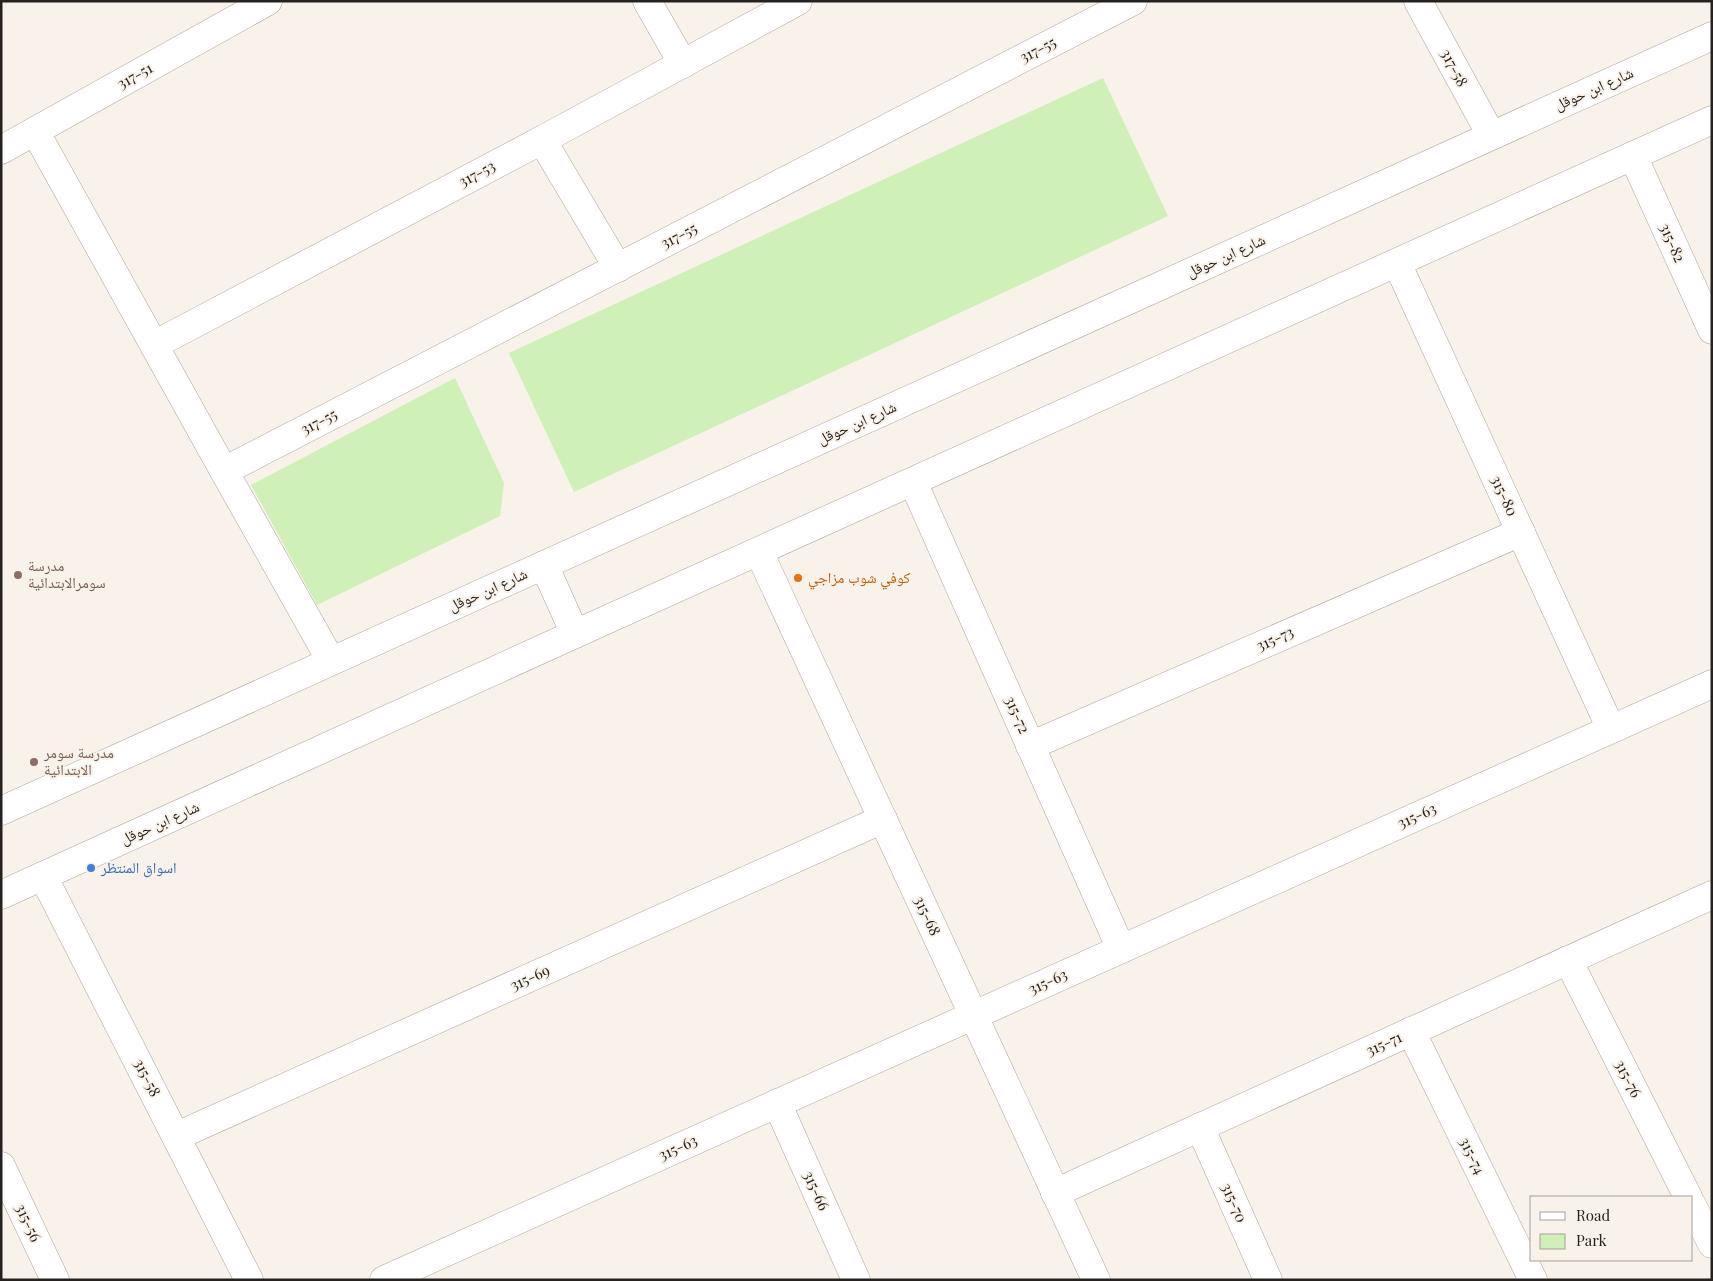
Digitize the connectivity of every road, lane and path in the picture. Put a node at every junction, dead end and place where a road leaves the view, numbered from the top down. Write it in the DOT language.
graph roads {
  1 [pos="268,1"];
  2 [pos="647,1"];
  3 [pos="798,1"];
  4 [pos="1133,1"];
  5 [pos="1418,1"];
  6 [pos="1712,36"];
  7 [pos="684,64"];
  8 [pos="1712,120"];
  9 [pos="36,131"];
  10 [pos="1490,135"];
  11 [pos="542,140"];
  12 [pos="1,150"];
  13 [pos="1633,156"];
  14 [pos="1397,263"];
  15 [pos="618,268"];
  16 [pos="1712,330"];
  17 [pos="154,345"];
  18 [pos="224,471"];
  19 [pos="913,482"];
  20 [pos="1521,532"];
  21 [pos="759,552"];
  22 [pos="544,565"];
  23 [pos="575,634"];
  24 [pos="331,661"];
  25 [pos="1712,684"];
  26 [pos="1611,729"];
  27 [pos="1030,746"];
  28 [pos="1,811"];
  29 [pos="883,819"];
  30 [pos="43,876"];
  31 [pos="1,895"];
  32 [pos="1712,895"];
  33 [pos="1121,949"];
  34 [pos="1568,960"];
  35 [pos="973,1015"];
  36 [pos="1411,1031"];
  37 [pos="777,1103"];
  38 [pos="1200,1127"];
  39 [pos="176,1136"];
  40 [pos="1,1166"];
  41 [pos="1056,1193"];
  42 [pos="7,1194"];
  43 [pos="1687,1196"];
  44 [pos="1693,1207"];
  45 [pos="1712,1244"];
  46 [pos="55,1280"];
  47 [pos="249,1280"];
  48 [pos="384,1280"];
  49 [pos="856,1280"];
  50 [pos="1096,1280"];
  51 [pos="1268,1280"];
  52 [pos="1533,1280"];
  1 -- 9 [label="street, 317-51"];
  2 -- 7 [label="street"];
  3 -- 7 [label="street, 317-53"];
  4 -- 15 [label="street, 317-55"];
  5 -- 10 [label="street, 317-58"];
  6 -- 10 [label="street, شارع ابن حوقل"];
  7 -- 11 [label="street, 317-53"];
  8 -- 13 [label="street, شارع ابن حوقل"];
  9 -- 12 [label="street, 317-51"];
  9 -- 17 [label="street"];
  10 -- 22 [label="street, شارع ابن حوقل"];
  11 -- 15 [label="street"];
  11 -- 17 [label="street, 317-53"];
  13 -- 14 [label="street, شارع ابن حوقل"];
  13 -- 16 [label="street, 315-82"];
  14 -- 19 [label="street, شارع ابن حوقل"];
  14 -- 20 [label="street, 315-80"];
  15 -- 18 [label="street, 317-55"];
  17 -- 18 [label="street"];
  18 -- 24 [label="street"];
  19 -- 21 [label="street, شارع ابن حوقل"];
  19 -- 27 [label="street, 315-72"];
  20 -- 26 [label="street, 315-80"];
  20 -- 27 [label="street, 315-73"];
  21 -- 23 [label="street, شارع ابن حوقل"];
  21 -- 29 [label="street, 315-68"];
  22 -- 23 [label="street"];
  22 -- 24 [label="street, شارع ابن حوقل"];
  23 -- 30 [label="street, شارع ابن حوقل"];
  24 -- 28 [label="street, شارع ابن حوقل"];
  25 -- 26 [label="street, 315-63"];
  26 -- 33 [label="street, 315-63"];
  27 -- 33 [label="street, 315-72"];
  29 -- 35 [label="street, 315-68"];
  29 -- 39 [label="street, 315-69"];
  30 -- 31 [label="street, شارع ابن حوقل"];
  30 -- 39 [label="street, 315-58"];
  32 -- 34 [label="street, 315-71"];
  33 -- 35 [label="street, 315-63"];
  34 -- 36 [label="street, 315-71"];
  34 -- 43 [label="street, 315-76"];
  35 -- 37 [label="street, 315-63"];
  35 -- 41 [label="street, 315-68"];
  36 -- 38 [label="street, 315-71"];
  36 -- 52 [label="street, 315-74"];
  37 -- 48 [label="street, 315-63"];
  37 -- 49 [label="street, 315-66"];
  38 -- 41 [label="street, 315-71"];
  38 -- 51 [label="street, 315-70"];
  39 -- 47 [label="street, 315-58"];
  40 -- 42 [label="street, 315-56"];
  41 -- 50 [label="street, 315-68"];
  42 -- 46 [label="street, 315-56"];
  44 -- 45 [label="street"];
}
